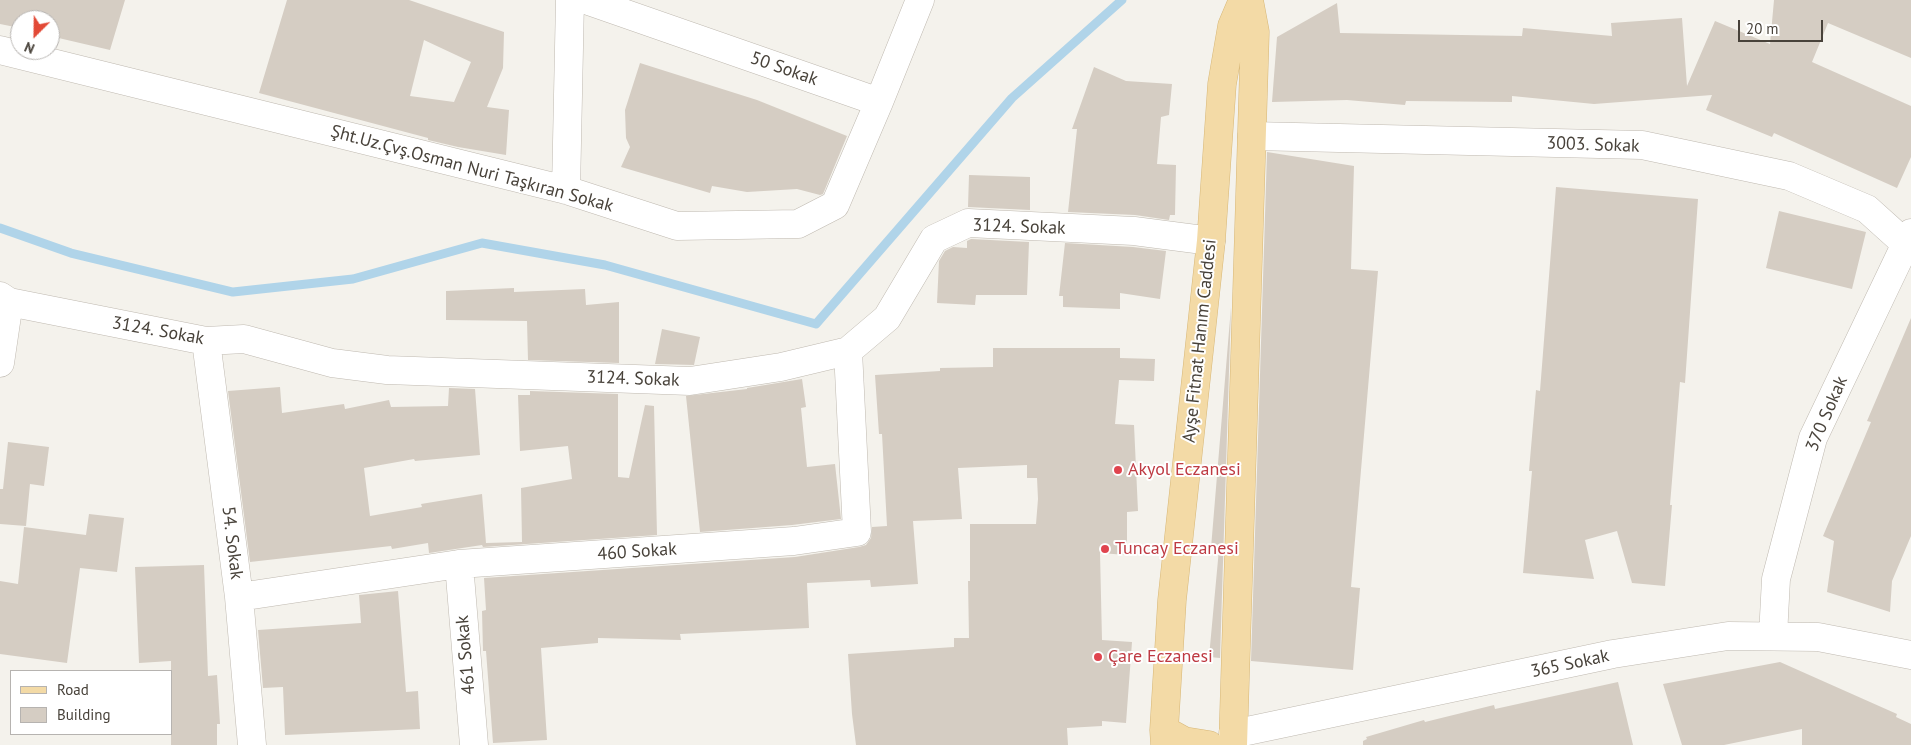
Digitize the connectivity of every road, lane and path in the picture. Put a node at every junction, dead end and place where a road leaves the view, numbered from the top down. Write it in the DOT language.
graph roads {
  1 [pos="570,0"];
  2 [pos="586,0"];
  3 [pos="920,0"];
  4 [pos="1243,0"];
  5 [pos="1249,0"];
  6 [pos="0,50"];
  7 [pos="879,102"];
  8 [pos="1252,136"];
  9 [pos="566,190"];
  10 [pos="1211,241"];
  11 [pos="1910,242"];
  12 [pos="4,299"];
  13 [pos="206,341"];
  14 [pos="848,351"];
  15 [pos="0,363"];
  16 [pos="459,564"];
  17 [pos="238,597"];
  18 [pos="1773,636"];
  19 [pos="1911,655"];
  20 [pos="1223,736"];
  21 [pos="1164,737"];
  22 [pos="252,745"];
  23 [pos="474,745"];
  1 -- 9 [label="street"];
  2 -- 7 [label="street, 50 Sokak"];
  3 -- 7 [label="street"];
  4 -- 10 [label="main road, Ayşe Fitnat Hanım Caddesi"];
  5 -- 8 [label="main road"];
  6 -- 9 [label="street, Şht.Uz.Çvş.Osman Nuri Taşkıran Sokak"];
  7 -- 9 [label="street, Şht.Uz.Çvş.Osman Nuri Taşkıran Sokak"];
  8 -- 11 [label="street, 3003. Sokak"];
  8 -- 20 [label="main road"];
  10 -- 14 [label="street, 3124. Sokak"];
  10 -- 21 [label="main road, Ayşe Fitnat Hanım Caddesi"];
  11 -- 18 [label="street, 370 Sokak"];
  12 -- 13 [label="street, 3124. Sokak"];
  12 -- 15 [label="street"];
  13 -- 14 [label="street, 3124. Sokak"];
  13 -- 17 [label="street, 54. Sokak"];
  14 -- 16 [label="street, 460 Sokak"];
  16 -- 17 [label="street, 460 Sokak"];
  16 -- 23 [label="street, 461 Sokak"];
  17 -- 22 [label="street, 54. Sokak"];
  18 -- 19 [label="street, 365 Sokak"];
  18 -- 20 [label="street, 365 Sokak"];
  20 -- 21 [label="main road"];
}
